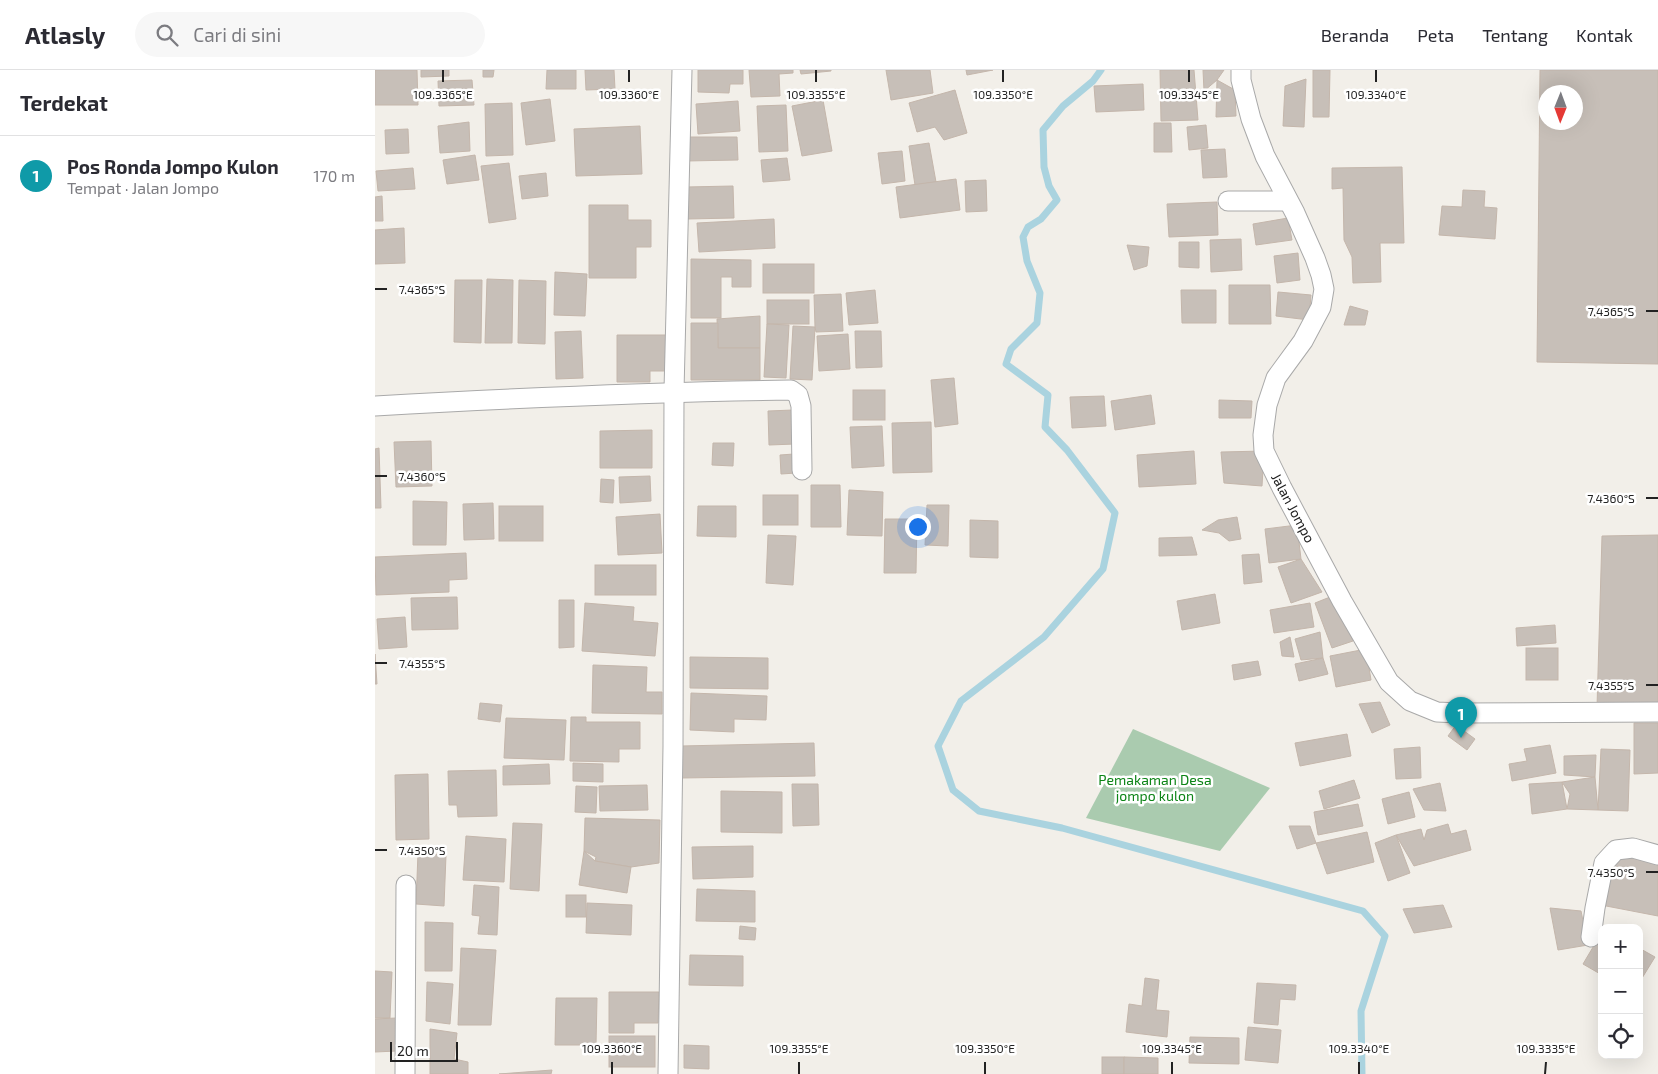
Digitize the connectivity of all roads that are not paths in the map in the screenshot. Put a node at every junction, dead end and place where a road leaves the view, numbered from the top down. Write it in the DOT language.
graph roads {
  1 [pos="682,70"];
  2 [pos="1241,70"];
  3 [pos="1228,201"];
  4 [pos="1288,201"];
  5 [pos="674,392"];
  6 [pos="375,406"];
  7 [pos="802,470"];
  8 [pos="1658,712"];
  9 [pos="1658,855"];
  10 [pos="406,885"];
  11 [pos="1591,937"];
  12 [pos="405,1074"];
  13 [pos="668,1074"];
  1 -- 5 [label="street"];
  2 -- 4 [label="street, Jalan Jompo"];
  3 -- 4 [label="street"];
  4 -- 8 [label="street, Jalan Jompo"];
  5 -- 6 [label="street"];
  5 -- 7 [label="street"];
  5 -- 13 [label="street"];
  9 -- 11 [label="street"];
  10 -- 12 [label="street"];
}
